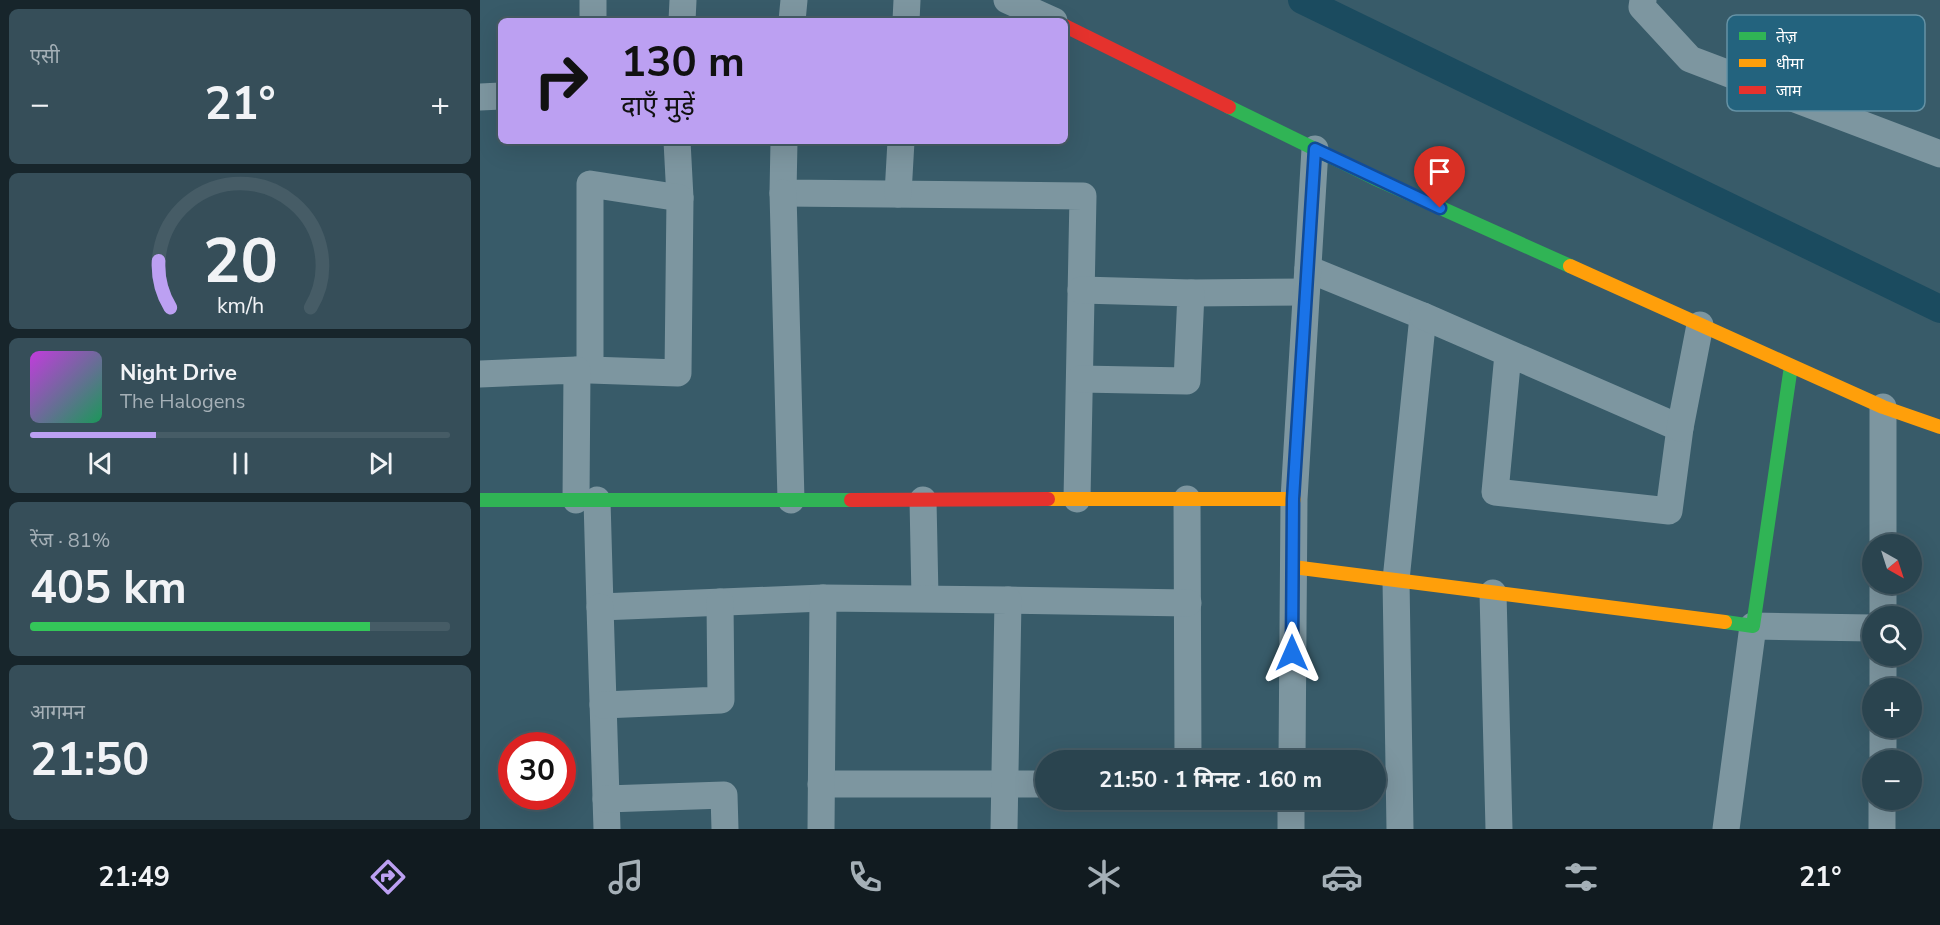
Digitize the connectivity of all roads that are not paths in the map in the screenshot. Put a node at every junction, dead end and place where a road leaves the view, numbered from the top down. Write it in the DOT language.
graph roads {
  1 [pos="593,0"];
  2 [pos="683,0"];
  3 [pos="794,0"];
  4 [pos="906,0"];
  5 [pos="1007,0"];
  6 [pos="1643,0"];
  7 [pos="593,18"];
  8 [pos="682,18"];
  9 [pos="792,18"];
  10 [pos="906,18"];
  11 [pos="1047,18"];
  12 [pos="1068,27"];
  13 [pos="1727,73"];
  14 [pos="498,96"];
  15 [pos="480,97"];
  16 [pos="1827,111"];
  17 [pos="677,144"];
  18 [pos="784,144"];
  19 [pos="901,144"];
  20 [pos="1315,149"];
  21 [pos="1940,154"];
  22 [pos="783,193"];
  23 [pos="898,194"];
  24 [pos="680,198"];
  25 [pos="1307,280"];
  26 [pos="1082,290"];
  27 [pos="1191,293"];
  28 [pos="1422,316"];
  29 [pos="1700,325"];
  30 [pos="1508,354"];
  31 [pos="1791,366"];
  32 [pos="583,370"];
  33 [pos="480,374"];
  34 [pos="1080,379"];
  35 [pos="1883,407"];
  36 [pos="1940,427"];
  37 [pos="1680,428"];
  38 [pos="1077,499"];
  39 [pos="1187,499"];
  40 [pos="1293,499"];
  41 [pos="480,500"];
  42 [pos="587,500"];
  43 [pos="791,500"];
  44 [pos="923,500"];
  45 [pos="1883,534"];
  46 [pos="1293,567"];
  47 [pos="1396,580"];
  48 [pos="1493,593"];
  49 [pos="925,597"];
  50 [pos="823,598"];
  51 [pos="1008,600"];
  52 [pos="720,602"];
  53 [pos="1188,603"];
  54 [pos="600,607"];
  55 [pos="1753,626"];
  56 [pos="1862,628"];
  57 [pos="603,705"];
  58 [pos="1188,750"];
  59 [pos="1292,750"];
  60 [pos="1005,783"];
  61 [pos="821,784"];
  62 [pos="1035,784"];
  63 [pos="606,800"];
  64 [pos="1291,810"];
  65 [pos="1882,810"];
  66 [pos="607,829"];
  67 [pos="725,829"];
  68 [pos="820,829"];
  69 [pos="1004,829"];
  70 [pos="1291,829"];
  71 [pos="1400,829"];
  72 [pos="1499,829"];
  73 [pos="1726,829"];
  74 [pos="1882,829"];
  1 -- 7 [label="street"];
  2 -- 8 [label="street"];
  3 -- 9 [label="street"];
  4 -- 10 [label="street"];
  5 -- 11 [label="street"];
  6 -- 13 [label="street"];
  12 -- 20 [label="street"];
  14 -- 15 [label="street"];
  16 -- 21 [label="street"];
  17 -- 24 [label="street"];
  18 -- 22 [label="street"];
  19 -- 23 [label="street"];
  20 -- 25 [label="street"];
  20 -- 29 [label="street"];
  22 -- 23 [label="street"];
  22 -- 43 [label="street"];
  23 -- 26 [label="street"];
  24 -- 32 [label="street"];
  24 -- 32 [label="street"];
  25 -- 27 [label="street"];
  25 -- 28 [label="street"];
  25 -- 40 [label="street"];
  26 -- 27 [label="street"];
  26 -- 34 [label="street"];
  27 -- 34 [label="street"];
  28 -- 30 [label="street"];
  28 -- 47 [label="street"];
  29 -- 31 [label="street"];
  29 -- 37 [label="street"];
  30 -- 37 [label="street"];
  30 -- 37 [label="street"];
  31 -- 35 [label="street"];
  31 -- 55 [label="street"];
  32 -- 33 [label="street"];
  32 -- 42 [label="street"];
  34 -- 38 [label="street"];
  35 -- 36 [label="street"];
  35 -- 45 [label="street"];
  38 -- 39 [label="street"];
  38 -- 44 [label="street"];
  39 -- 40 [label="street"];
  39 -- 53 [label="street"];
  40 -- 46 [label="street"];
  41 -- 42 [label="street"];
  42 -- 43 [label="street"];
  42 -- 54 [label="street"];
  43 -- 44 [label="street"];
  44 -- 49 [label="street"];
  46 -- 47 [label="street"];
  46 -- 59 [label="street"];
  47 -- 48 [label="street"];
  47 -- 71 [label="street"];
  48 -- 55 [label="street"];
  48 -- 72 [label="street"];
  49 -- 50 [label="street"];
  49 -- 51 [label="street"];
  50 -- 52 [label="street"];
  50 -- 61 [label="street"];
  51 -- 53 [label="street"];
  51 -- 60 [label="street"];
  52 -- 54 [label="street"];
  52 -- 57 [label="street"];
  53 -- 58 [label="street"];
  54 -- 57 [label="street"];
  55 -- 56 [label="street"];
  55 -- 73 [label="street"];
  57 -- 63 [label="street"];
  60 -- 61 [label="street"];
  60 -- 62 [label="street"];
  60 -- 69 [label="street"];
  61 -- 68 [label="street"];
  63 -- 66 [label="street"];
  63 -- 67 [label="street"];
  64 -- 70 [label="street"];
  65 -- 74 [label="street"];
}
